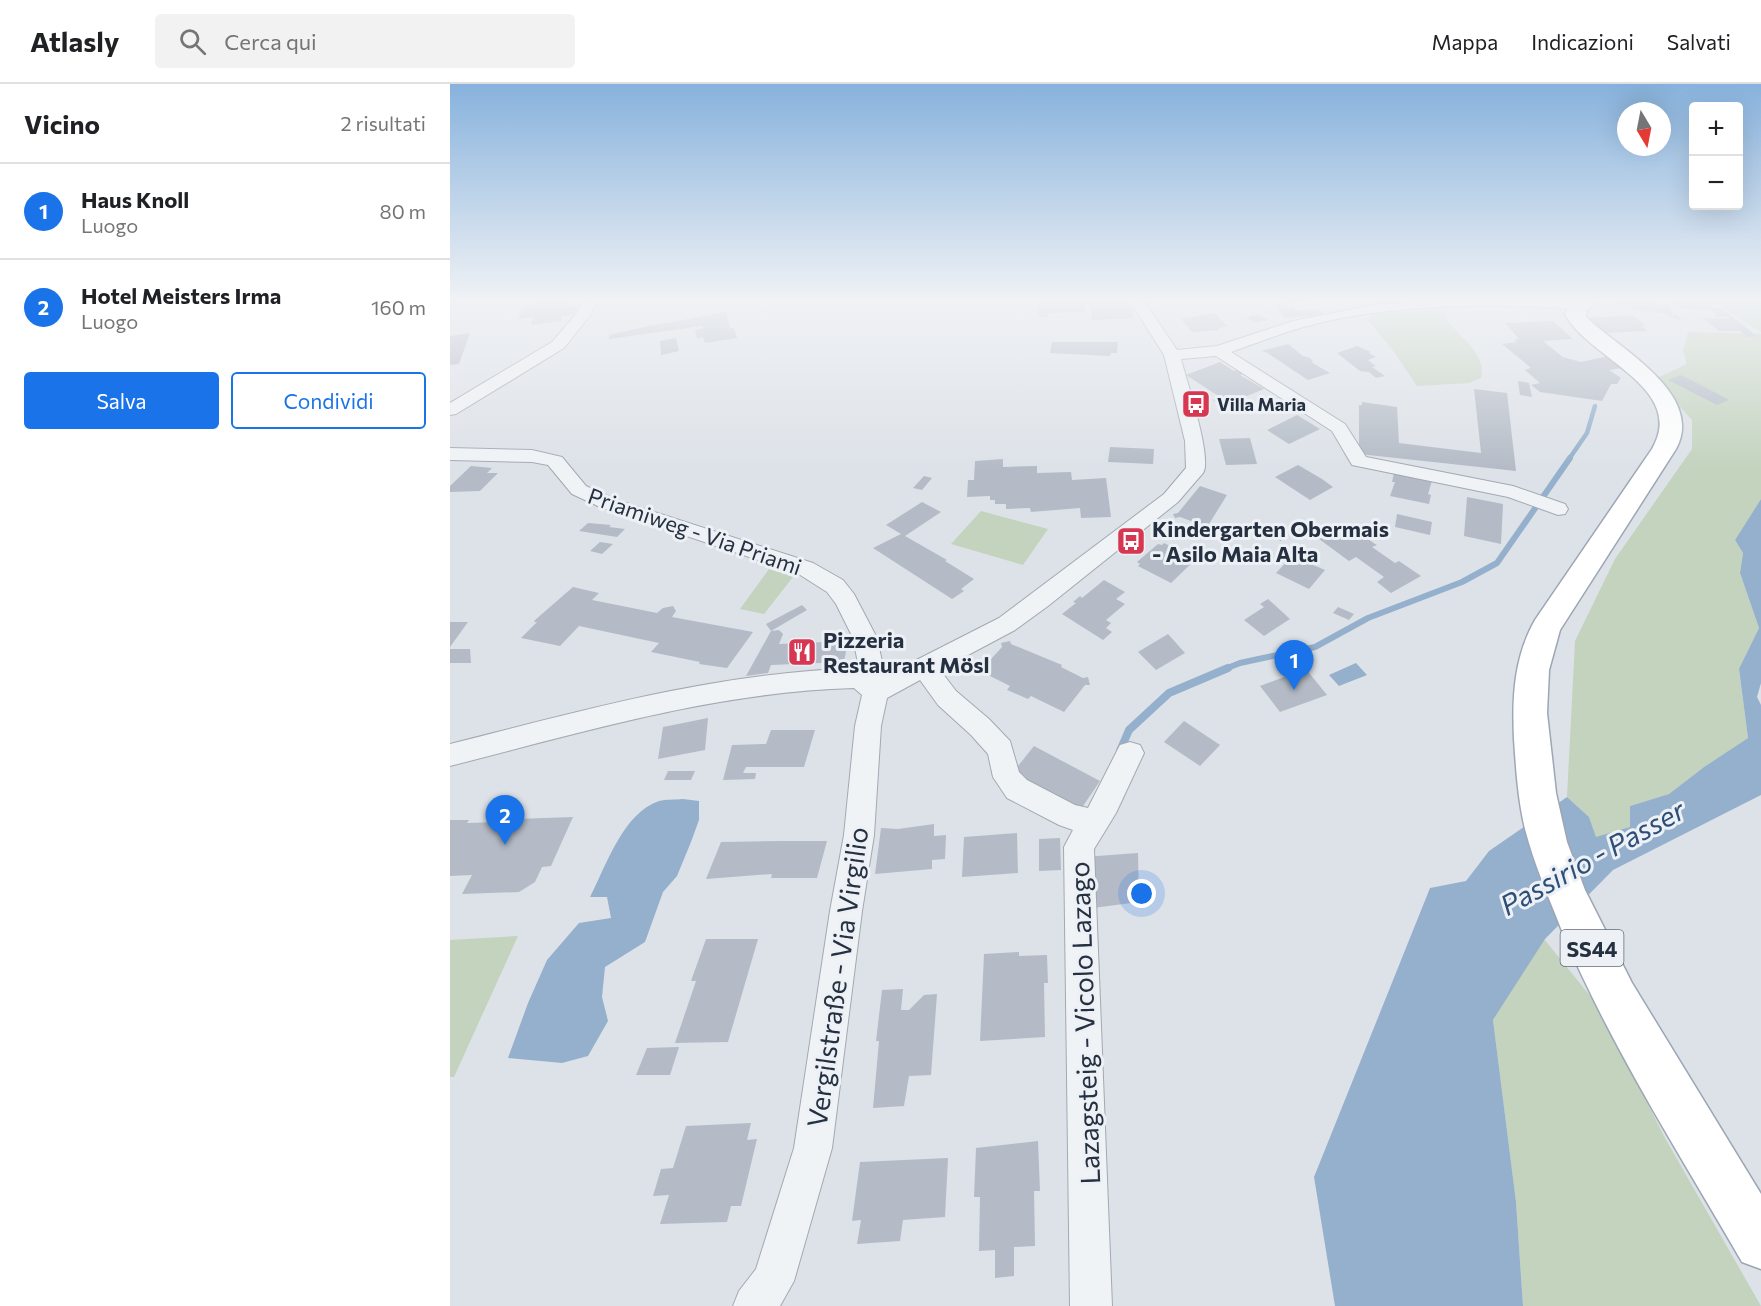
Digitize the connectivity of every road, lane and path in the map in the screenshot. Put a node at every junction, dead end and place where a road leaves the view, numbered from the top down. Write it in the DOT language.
graph roads {
  1 [pos="541,355"];
  2 [pos="1172,355"];
  3 [pos="1225,355"];
  4 [pos="1616,355"];
  5 [pos="450,410"];
  6 [pos="450,454"];
  7 [pos="1558,509"];
  8 [pos="924,667"];
  9 [pos="876,692"];
  10 [pos="1130,753"];
  11 [pos="450,755"];
  12 [pos="1095,823"];
  13 [pos="1756,1234"];
  14 [pos="754,1306"];
  15 [pos="1091,1306"];
  1 -- 5 [label="street"];
  2 -- 8 [label="street"];
  3 -- 7 [label="street"];
  4 -- 13 [label="main road, SS44"];
  6 -- 9 [label="street, Priamiweg - Via Priami"];
  8 -- 9 [label="street"];
  8 -- 12 [label="street"];
  9 -- 11 [label="street"];
  9 -- 14 [label="street, Vergilstraße - Via Virgilio"];
  10 -- 12 [label="street, Lazagsteig - Vicolo Lazago"];
  12 -- 15 [label="street, Lazagsteig - Vicolo Lazago"];
}
